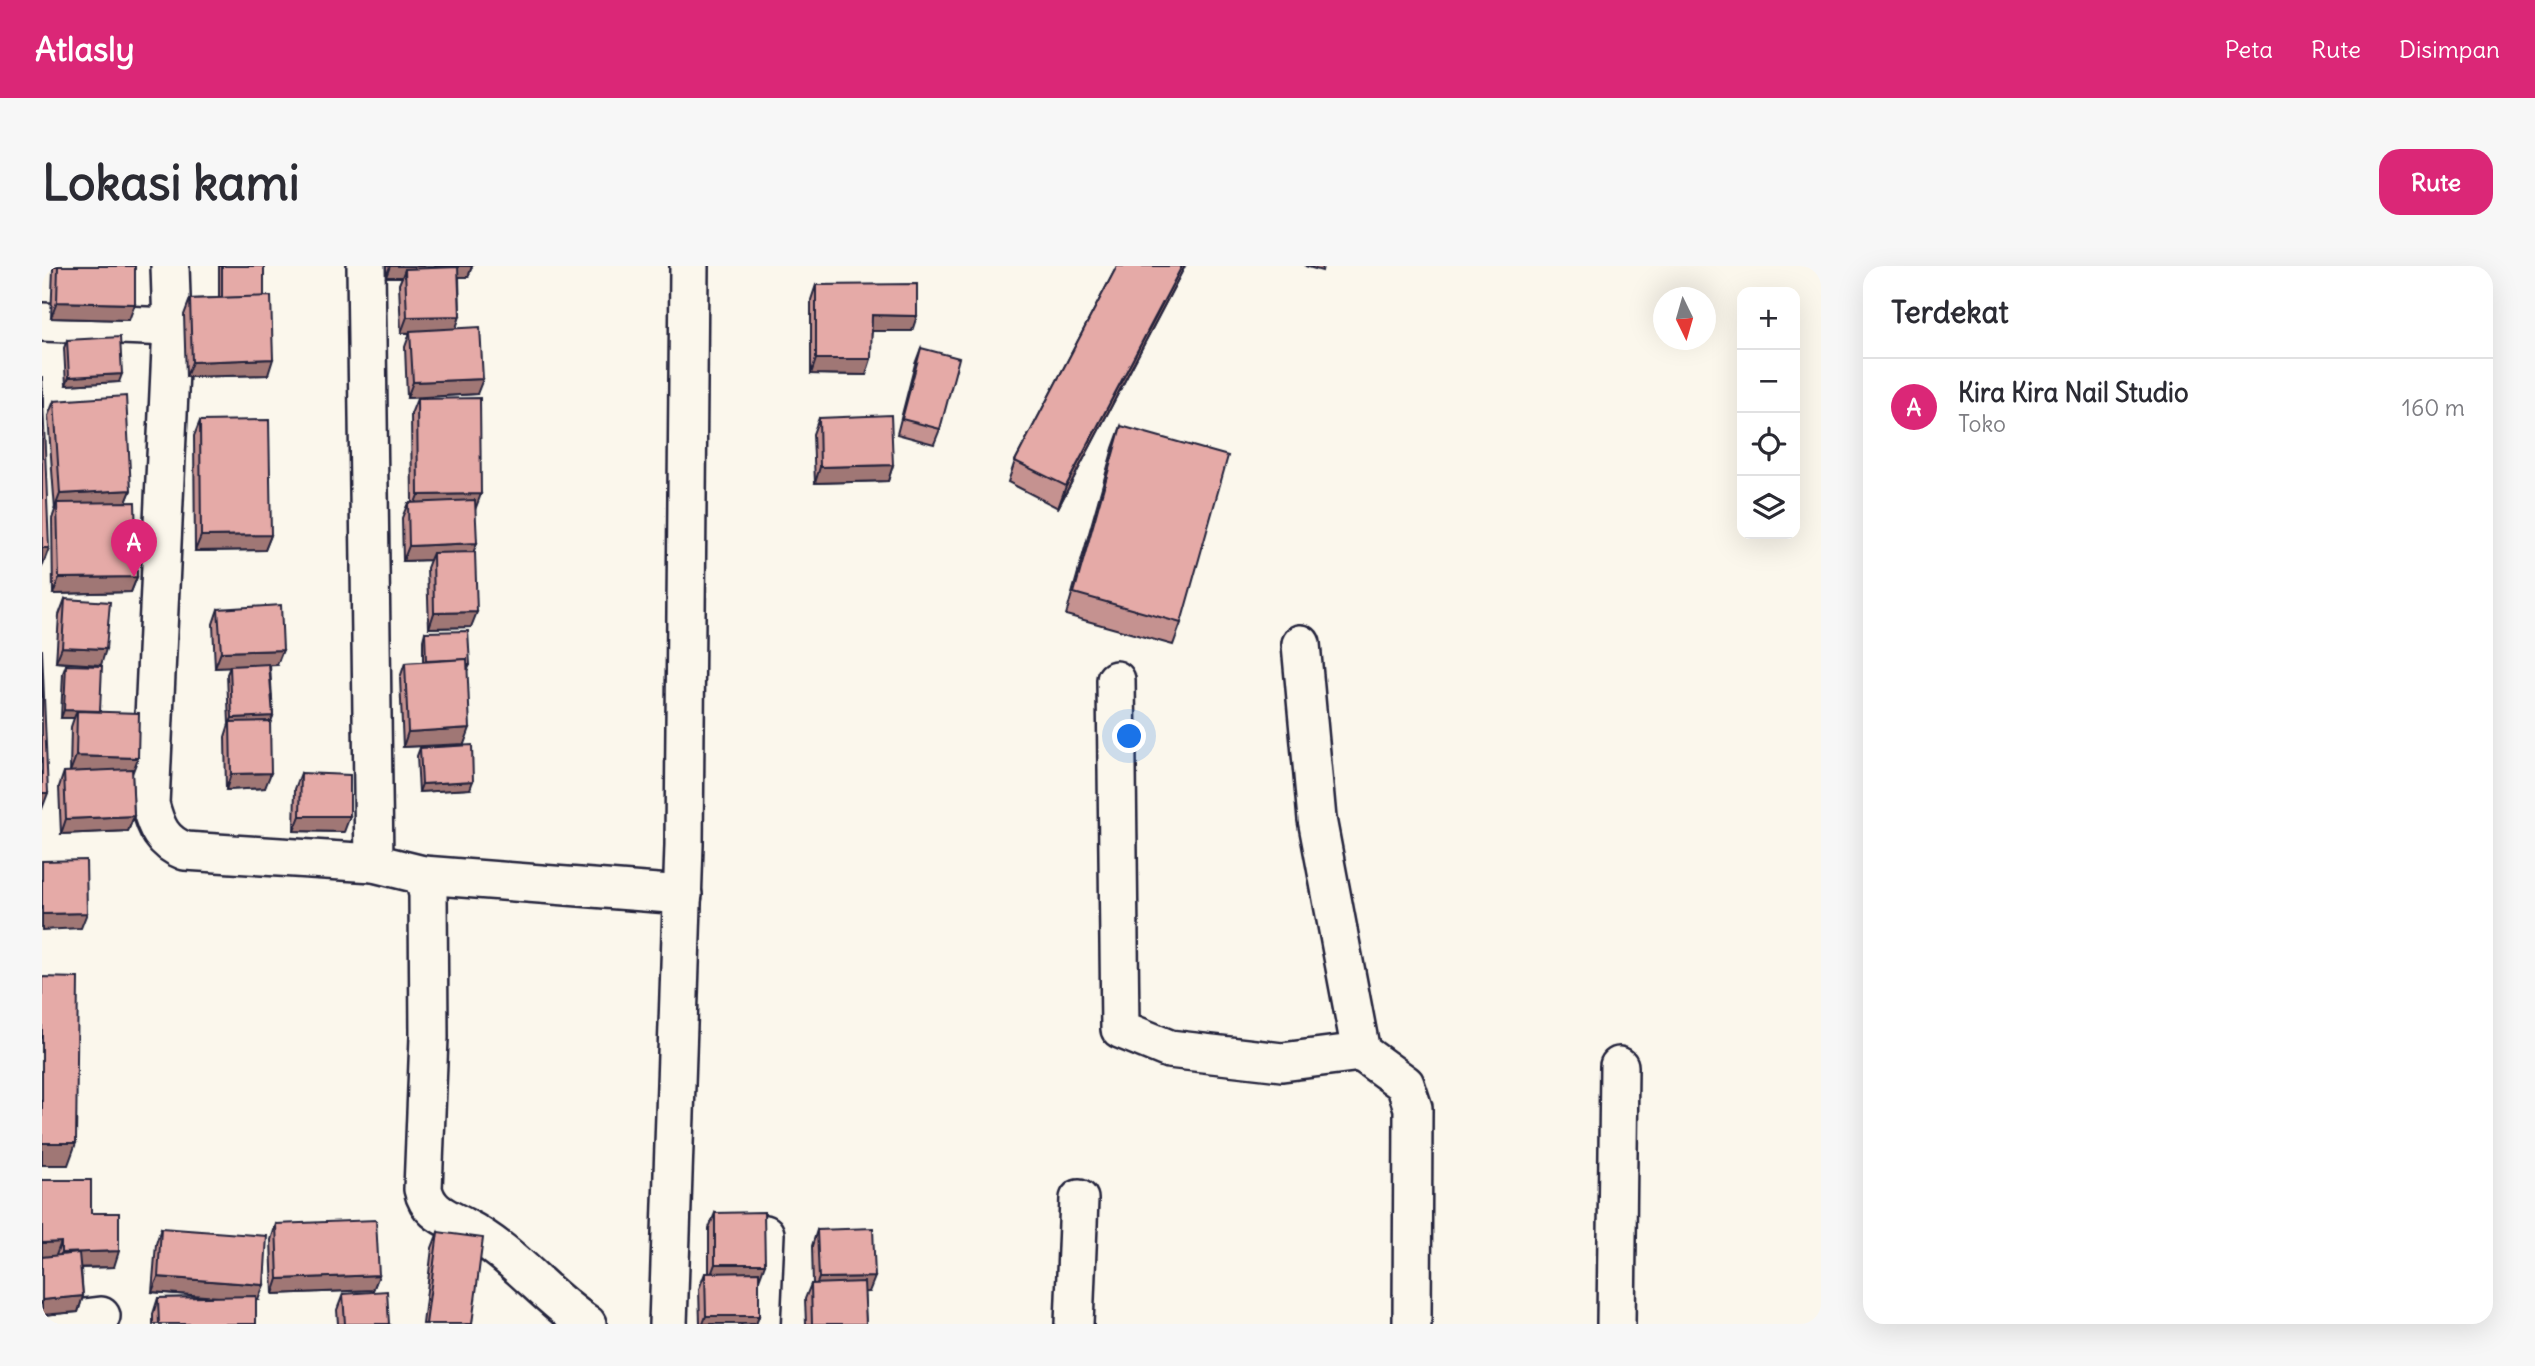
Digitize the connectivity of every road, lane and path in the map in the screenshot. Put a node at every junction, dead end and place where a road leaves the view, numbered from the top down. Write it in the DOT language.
graph roads {
  1 [pos="170,266"];
  2 [pos="366,266"];
  3 [pos="689,266"];
  4 [pos="42,322"];
  5 [pos="172,327"];
  6 [pos="1301,644"];
  7 [pos="1116,680"];
  8 [pos="374,863"];
  9 [pos="423,875"];
  10 [pos="683,895"];
  11 [pos="1361,1052"];
  12 [pos="1619,1066"];
  13 [pos="1079,1199"];
  14 [pos="765,1234"];
  15 [pos="101,1316"];
  16 [pos="42,1323"];
  17 [pos="587,1324"];
  18 [pos="668,1324"];
  19 [pos="761,1324"];
  20 [pos="1074,1324"];
  21 [pos="1412,1324"];
  22 [pos="1616,1324"];
  1 -- 5 [label="street"];
  2 -- 8 [label="street"];
  3 -- 10 [label="street"];
  4 -- 5 [label="street"];
  5 -- 8 [label="street"];
  6 -- 11 [label="street"];
  7 -- 11 [label="street"];
  8 -- 9 [label="street"];
  9 -- 10 [label="street"];
  9 -- 17 [label="street"];
  10 -- 18 [label="street"];
  11 -- 21 [label="street"];
  12 -- 22 [label="street"];
  13 -- 20 [label="street"];
  14 -- 19 [label="street"];
  15 -- 16 [label="street"];
}
